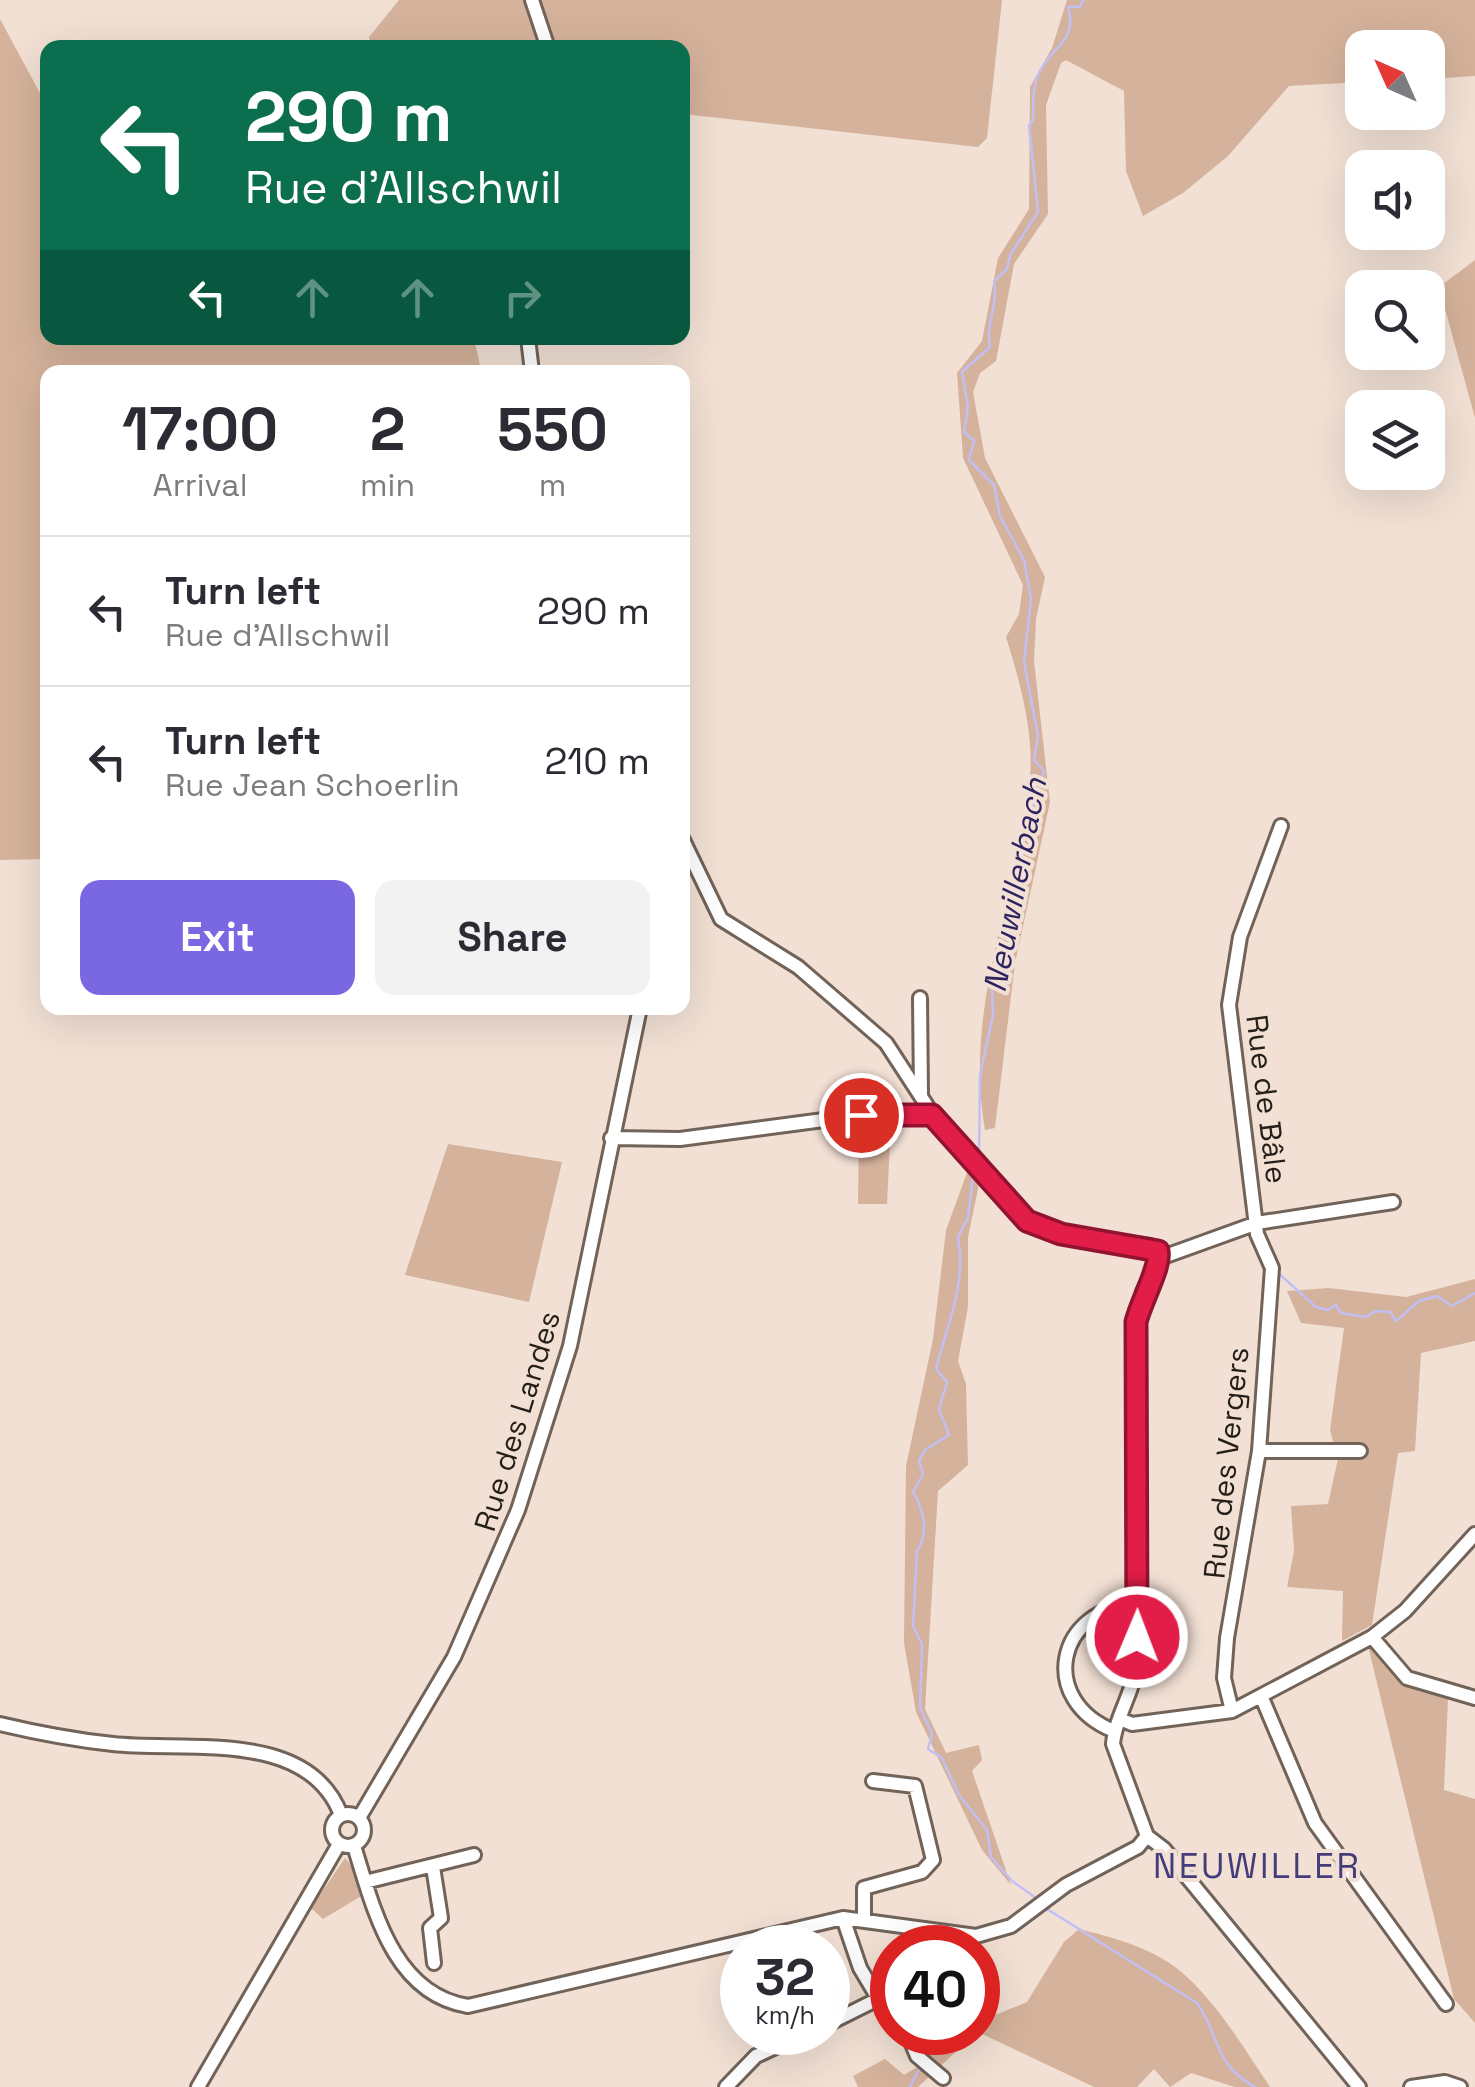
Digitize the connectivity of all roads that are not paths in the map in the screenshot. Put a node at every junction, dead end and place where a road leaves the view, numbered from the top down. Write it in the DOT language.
graph roads {
  1 [pos="532,0"];
  2 [pos="545,40"];
  3 [pos="1281,826"];
  4 [pos="690,858"];
  5 [pos="920,998"];
  6 [pos="638,1015"];
  7 [pos="921,1095"];
  8 [pos="932,1115"];
  9 [pos="611,1138"];
  10 [pos="1393,1202"];
  11 [pos="1257,1223"];
  12 [pos="1160,1258"];
  13 [pos="1259,1451"];
  14 [pos="1360,1451"];
  15 [pos="1475,1534"];
  16 [pos="1138,1604"];
  17 [pos="1372,1637"];
  18 [pos="1262,1698"];
  19 [pos="1475,1698"];
  20 [pos="1232,1710"];
  21 [pos="0,1724"];
  22 [pos="1117,1725"];
  23 [pos="873,1781"];
  24 [pos="342,1815"];
  25 [pos="359,1818"];
  26 [pos="1147,1836"];
  27 [pos="339,1844"];
  28 [pos="354,1846"];
  29 [pos="474,1854"];
  30 [pos="433,1867"];
  31 [pos="365,1882"];
  32 [pos="843,1918"];
  33 [pos="864,1918"];
  34 [pos="908,1925"];
  35 [pos="1000,1929"];
  36 [pos="434,1963"];
  37 [pos="870,1985"];
  38 [pos="1446,2004"];
  39 [pos="758,2055"];
  40 [pos="917,2055"];
  41 [pos="943,2078"];
  42 [pos="198,2087"];
  43 [pos="726,2087"];
  44 [pos="1359,2087"];
  45 [pos="1411,2087"];
  46 [pos="1460,2087"];
  1 -- 2 [label="street"];
  3 -- 11 [label="street, Rue de Bâle"];
  4 -- 7 [label="street"];
  5 -- 7 [label="street"];
  6 -- 9 [label="street, Rue des Landes"];
  7 -- 8 [label="street"];
  8 -- 9 [label="street"];
  8 -- 12 [label="street"];
  9 -- 25 [label="street, Rue des Landes"];
  10 -- 11 [label="street"];
  11 -- 12 [label="street, Rue de Bâle"];
  11 -- 13 [label="street, Rue des Vergers"];
  12 -- 16 [label="street"];
  13 -- 14 [label="street"];
  13 -- 20 [label="street, Rue des Vergers"];
  15 -- 17 [label="street"];
  16 -- 22 [label="street"];
  16 -- 22 [label="street"];
  17 -- 18 [label="street"];
  17 -- 19 [label="street"];
  18 -- 20 [label="street"];
  18 -- 38 [label="street"];
  20 -- 22 [label="street"];
  21 -- 24 [label="street"];
  22 -- 26 [label="street"];
  23 -- 33 [label="street"];
  24 -- 25 [label="street"];
  24 -- 27 [label="street"];
  25 -- 28 [label="street"];
  26 -- 35 [label="street"];
  26 -- 44 [label="street"];
  27 -- 28 [label="street"];
  27 -- 42 [label="street"];
  28 -- 31 [label="street"];
  29 -- 30 [label="street"];
  30 -- 31 [label="street"];
  30 -- 36 [label="street"];
  31 -- 32 [label="street"];
  32 -- 33 [label="street"];
  32 -- 37 [label="street"];
  33 -- 34 [label="street"];
  39 -- 43 [label="street"];
  40 -- 41 [label="street"];
  45 -- 46 [label="street"];
}
